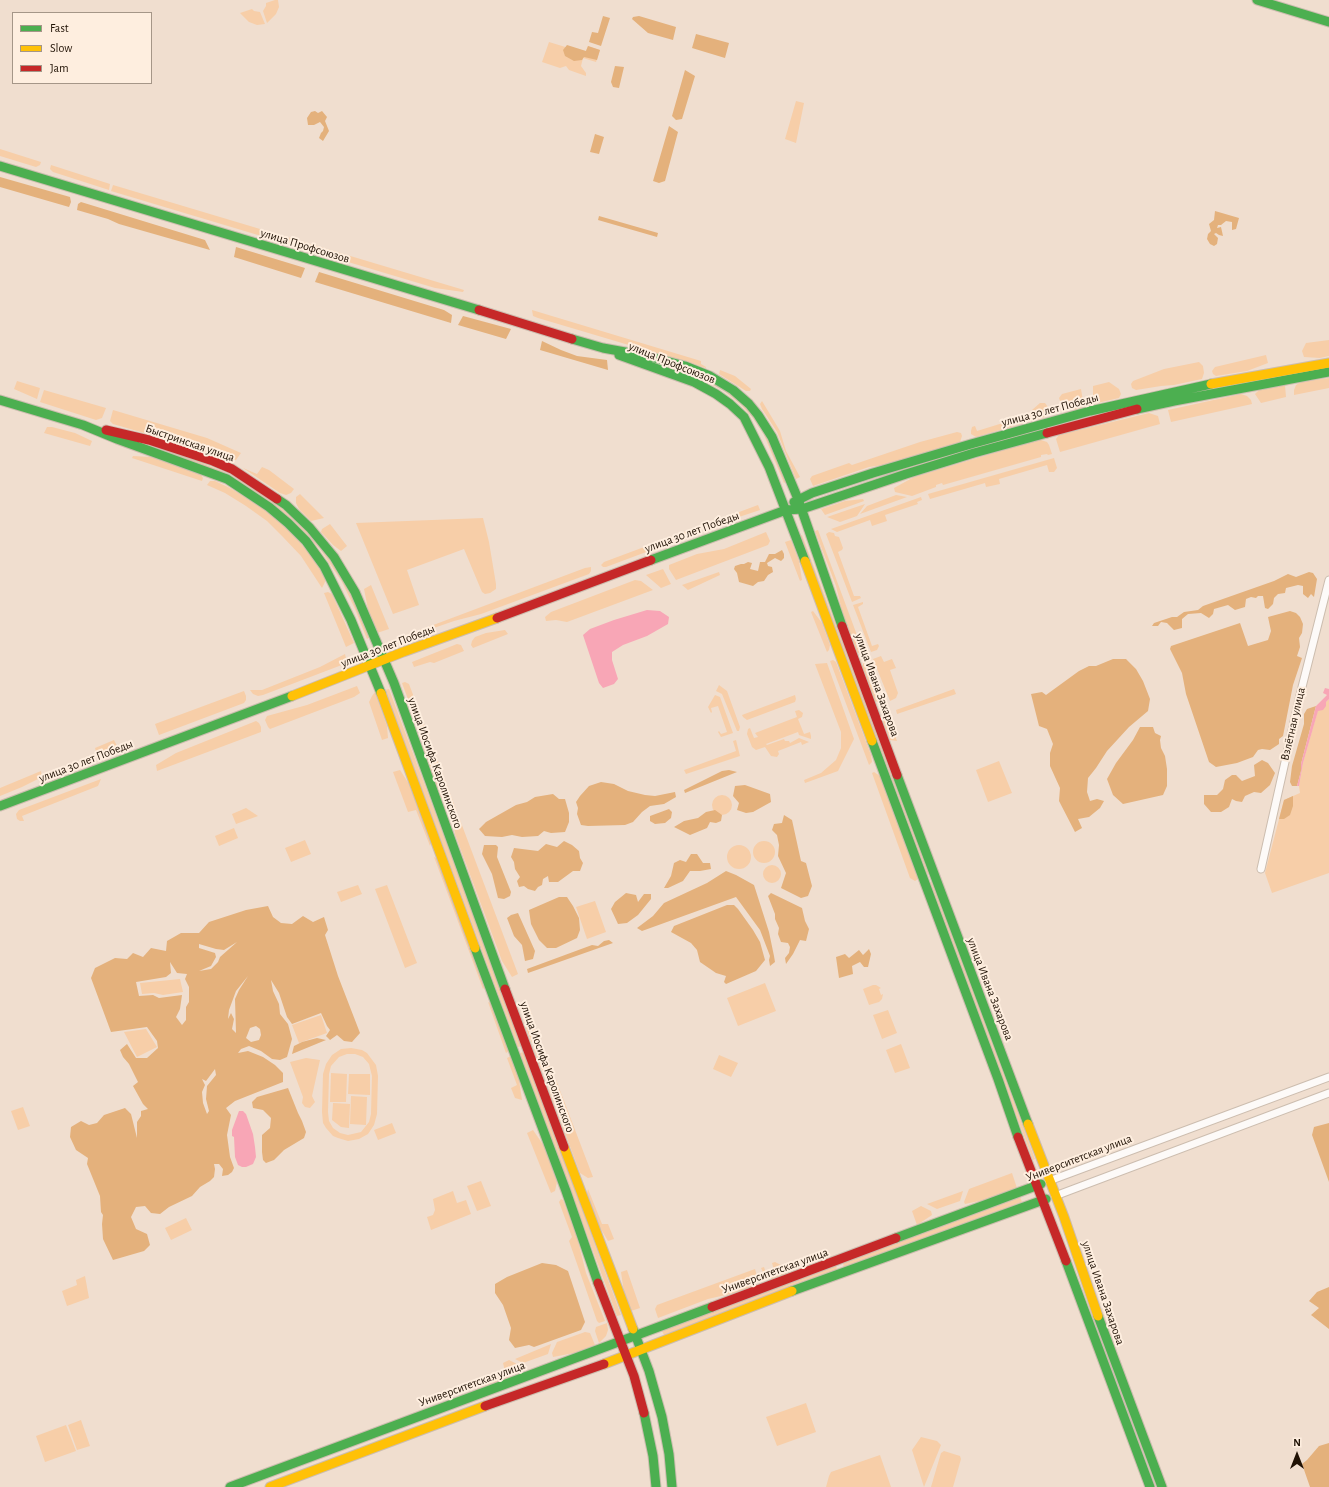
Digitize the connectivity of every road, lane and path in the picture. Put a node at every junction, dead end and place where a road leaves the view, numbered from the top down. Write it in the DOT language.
graph roads {
  1 [pos="1257,0"];
  2 [pos="1329,22"];
  3 [pos="0,166"];
  4 [pos="603,348"];
  5 [pos="1329,363"];
  6 [pos="1329,372"];
  7 [pos="0,400"];
  8 [pos="83,425"];
  9 [pos="798,499"];
  10 [pos="802,509"];
  11 [pos="786,510"];
  12 [pos="1329,580"];
  13 [pos="384,660"];
  14 [pos="370,666"];
  15 [pos="0,806"];
  16 [pos="1261,869"];
  17 [pos="1329,1077"];
  18 [pos="1329,1093"];
  19 [pos="1049,1181"];
  20 [pos="1036,1186"];
  21 [pos="1055,1196"];
  22 [pos="1042,1201"];
  23 [pos="635,1336"];
  24 [pos="620,1341"];
  25 [pos="640,1350"];
  26 [pos="626,1356"];
  27 [pos="230,1487"];
  28 [pos="270,1487"];
  29 [pos="656,1487"];
  30 [pos="672,1487"];
  31 [pos="1150,1487"];
  32 [pos="1162,1487"];
  1 -- 2 [label="main road"];
  3 -- 4 [label="main road, улица Профсоюзов"];
  4 -- 9 [label="main road, улица Профсоюзов"];
  4 -- 11 [label="main road, улица Профсоюзов"];
  5 -- 9 [label="main road, улица 30 лет Победы"];
  6 -- 10 [label="main road, улица 30 лет Победы"];
  7 -- 8 [label="main road, Быстринская улица"];
  8 -- 13 [label="main road, Быстринская улица"];
  8 -- 14 [label="main road, Быстринская улица"];
  9 -- 10 [label="main road, улица Ивана Захарова"];
  9 -- 11 [label="main road, улица 30 лет Победы"];
  10 -- 11 [label="main road, улица 30 лет Победы"];
  10 -- 19 [label="main road, улица Ивана Захарова"];
  11 -- 13 [label="main road, улица 30 лет Победы"];
  11 -- 20 [label="main road, улица Ивана Захарова"];
  12 -- 16 [label="street, Взлётная улица"];
  13 -- 14 [label="main road, улица 30 лет Победы"];
  13 -- 23 [label="main road, улица Иосифа Каролинского"];
  14 -- 15 [label="main road, улица 30 лет Победы"];
  14 -- 24 [label="main road, улица Иосифа Каролинского"];
  17 -- 19 [label="street, Университетская улица"];
  18 -- 21 [label="street, Университетская улица"];
  19 -- 20 [label="main road, Университетская улица"];
  19 -- 21 [label="main road, улица Ивана Захарова"];
  20 -- 22 [label="main road, улица Ивана Захарова"];
  20 -- 23 [label="main road, Университетская улица"];
  21 -- 22 [label="main road, Университетская улица"];
  21 -- 32 [label="main road, улица Ивана Захарова"];
  22 -- 25 [label="main road, Университетская улица"];
  22 -- 31 [label="main road, улица Ивана Захарова"];
  23 -- 24 [label="main road, Университетская улица"];
  23 -- 25 [label="main road, улица Иосифа Каролинского"];
  24 -- 26 [label="main road, улица Иосифа Каролинского"];
  24 -- 27 [label="main road, Университетская улица"];
  25 -- 26 [label="main road, Университетская улица"];
  25 -- 30 [label="main road, улица Иосифа Каролинского"];
  26 -- 28 [label="main road, Университетская улица"];
  26 -- 29 [label="main road, улица Иосифа Каролинского"];
}
